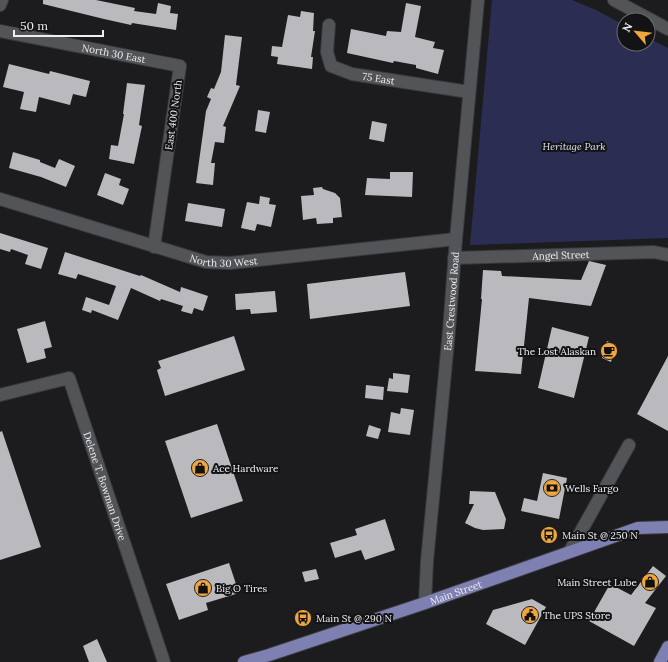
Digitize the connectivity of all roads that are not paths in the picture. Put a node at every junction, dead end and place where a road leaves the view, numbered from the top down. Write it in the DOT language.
graph roads {
  1 [pos="2,0"];
  2 [pos="478,0"];
  3 [pos="614,0"];
  4 [pos="0,5"];
  5 [pos="329,25"];
  6 [pos="668,29"];
  7 [pos="0,31"];
  8 [pos="180,66"];
  9 [pos="469,92"];
  10 [pos="0,199"];
  11 [pos="456,240"];
  12 [pos="154,247"];
  13 [pos="668,255"];
  14 [pos="454,258"];
  15 [pos="0,395"];
  16 [pos="629,445"];
  17 [pos="668,527"];
  18 [pos="570,551"];
  19 [pos="425,603"];
  20 [pos="668,647"];
  21 [pos="164,662"];
  22 [pos="244,662"];
  23 [pos="660,662"];
  1 -- 4 [label="street"];
  2 -- 9 [label="street, East Crestwood Road"];
  3 -- 6 [label="street"];
  5 -- 9 [label="street, 75 East"];
  7 -- 8 [label="street, North 30 East"];
  8 -- 12 [label="street, East 400 North"];
  9 -- 11 [label="street, East Crestwood Road"];
  10 -- 12 [label="street, North 30 West"];
  11 -- 12 [label="street, North 30 West"];
  11 -- 14 [label="street, East Crestwood Road"];
  13 -- 14 [label="street, Angel Street"];
  14 -- 19 [label="street, East Crestwood Road"];
  15 -- 21 [label="street, Delene T. Bowman Drive"];
  16 -- 18 [label="street"];
  17 -- 18 [label="main road, Main Street"];
  18 -- 19 [label="main road, Main Street"];
  19 -- 22 [label="main road, Main Street"];
  20 -- 23 [label="main road"];
}
